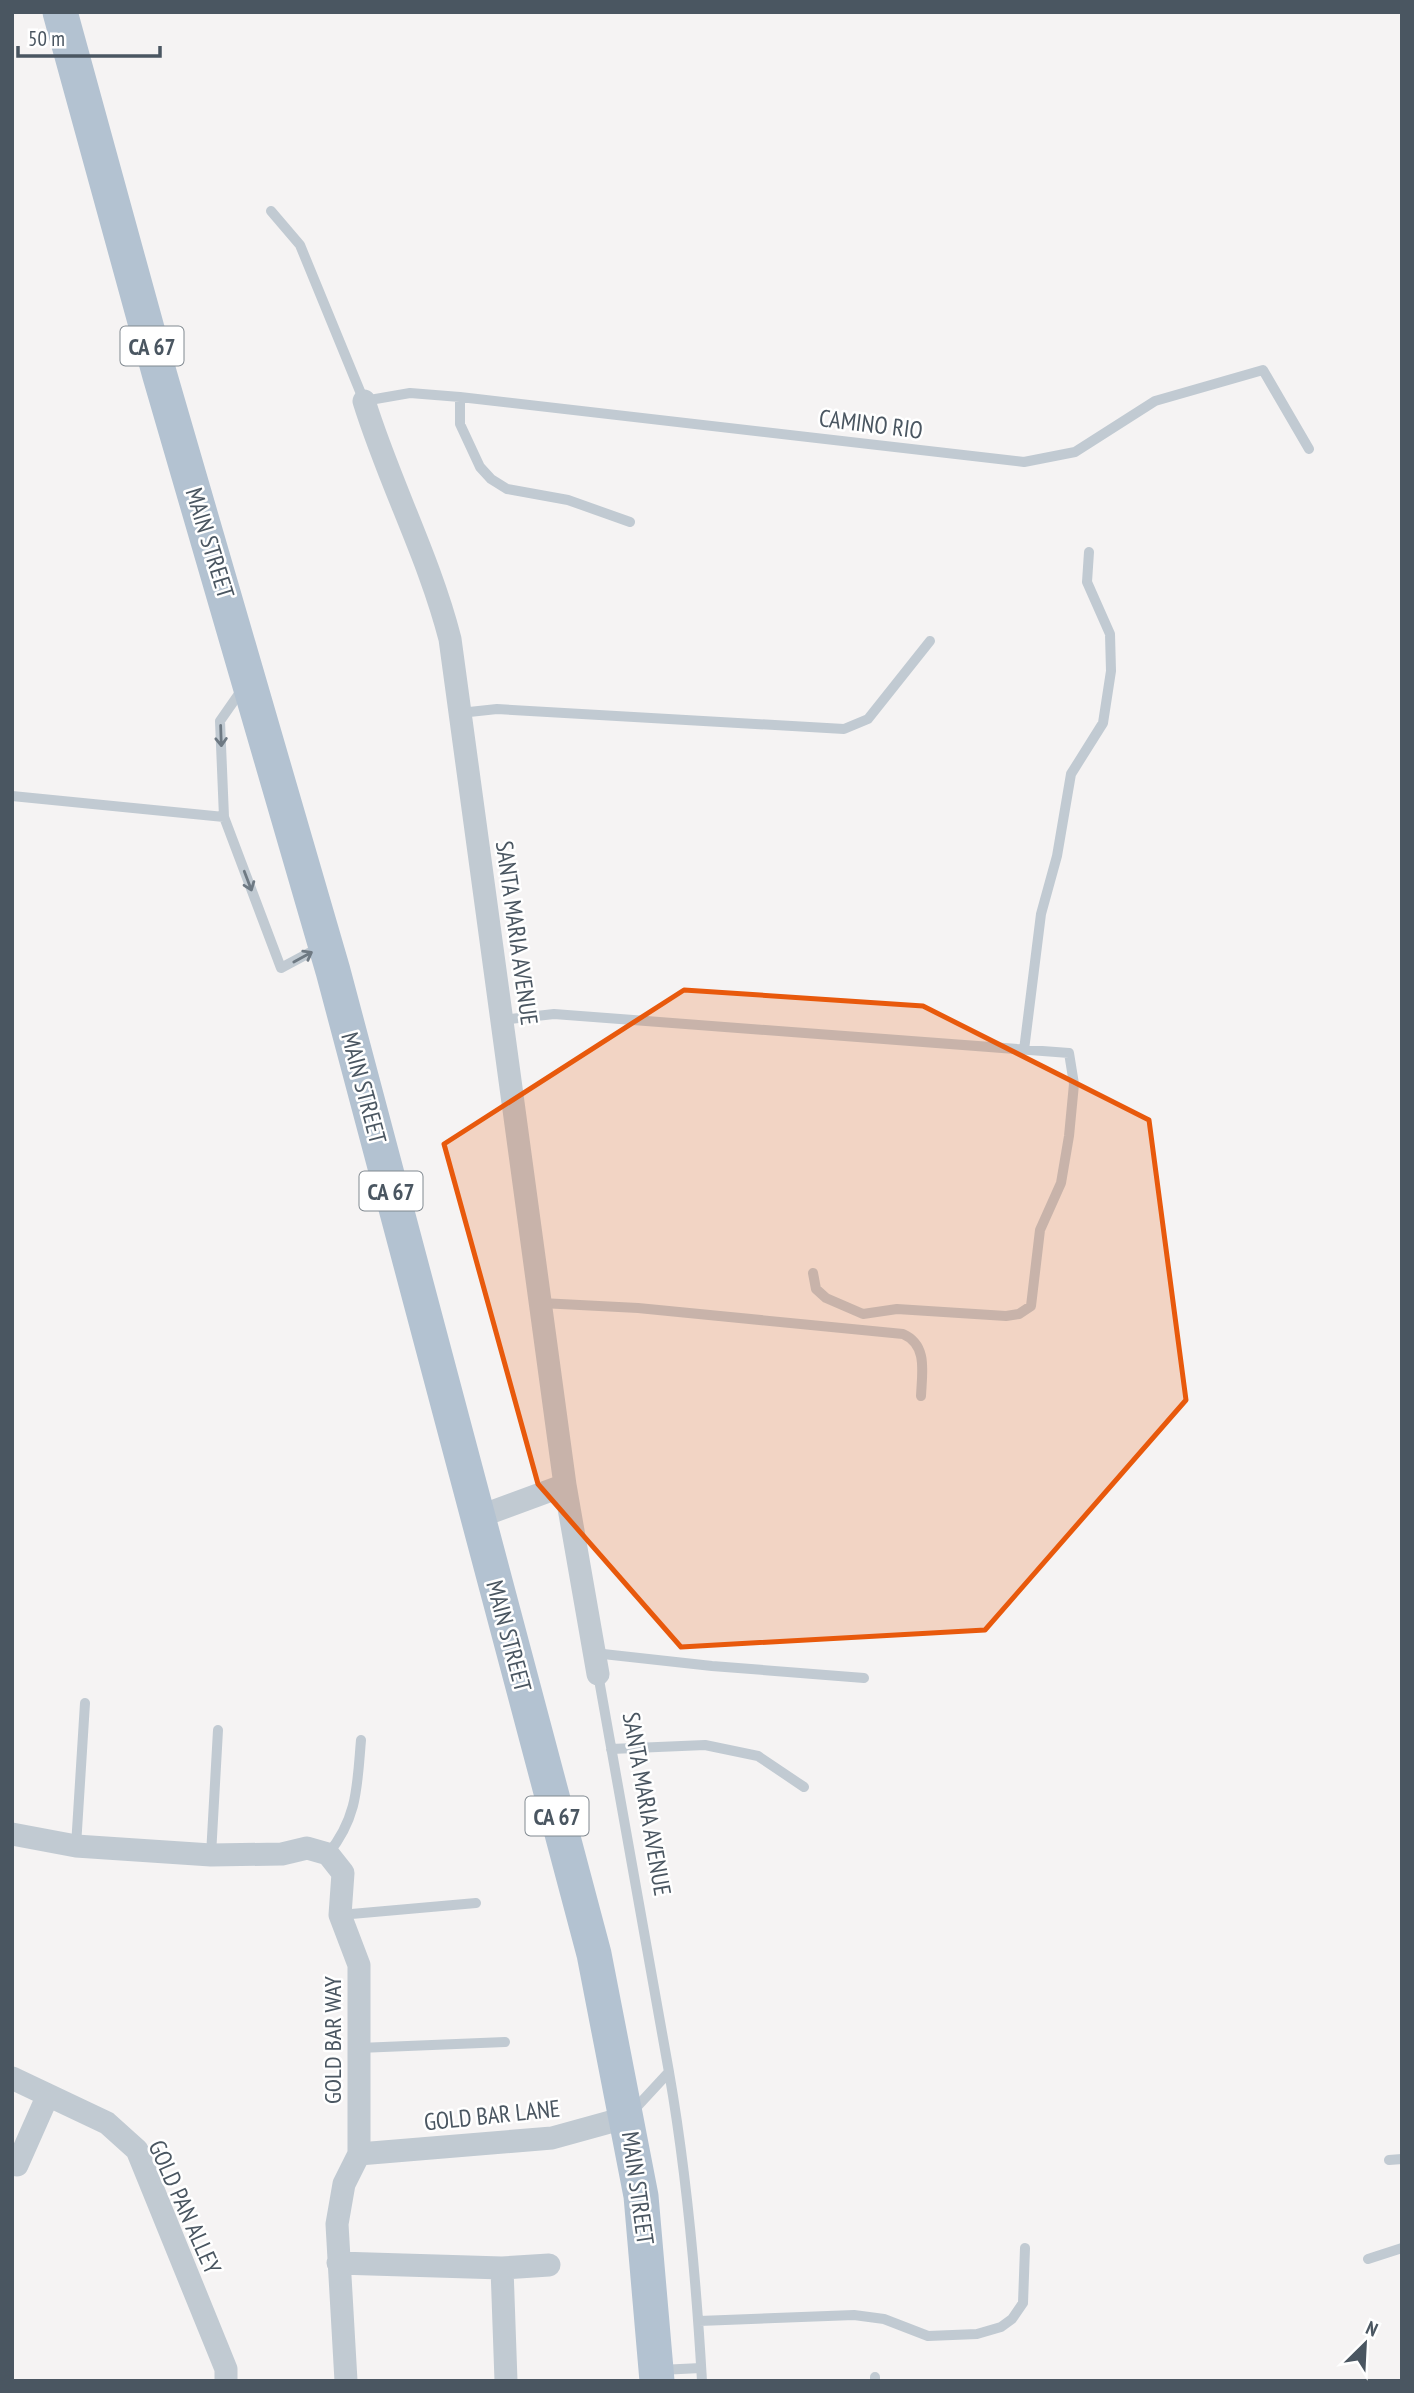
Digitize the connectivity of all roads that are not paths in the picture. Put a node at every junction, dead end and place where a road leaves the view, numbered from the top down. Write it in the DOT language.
graph roads {
  1 [pos="61,12"];
  2 [pos="271,211"];
  3 [pos="460,397"];
  4 [pos="364,401"];
  5 [pos="1309,449"];
  6 [pos="630,522"];
  7 [pos="1089,552"];
  8 [pos="930,641"];
  9 [pos="250,677"];
  10 [pos="460,713"];
  11 [pos="12,796"];
  12 [pos="224,817"];
  13 [pos="324,945"];
  14 [pos="502,1020"];
  15 [pos="1024,1050"];
  16 [pos="813,1273"];
  17 [pos="541,1303"];
  18 [pos="921,1396"];
  19 [pos="565,1485"];
  20 [pos="478,1517"];
  21 [pos="596,1663"];
  22 [pos="864,1678"];
  23 [pos="85,1703"];
  24 [pos="218,1730"];
  25 [pos="361,1740"];
  26 [pos="611,1749"];
  27 [pos="804,1787"];
  28 [pos="12,1834"];
  29 [pos="76,1846"];
  30 [pos="328,1854"];
  31 [pos="211,1855"];
  32 [pos="476,1903"];
  33 [pos="340,1915"];
  34 [pos="505,2042"];
  35 [pos="359,2048"];
  36 [pos="669,2072"];
  37 [pos="12,2078"];
  38 [pos="48,2095"];
  39 [pos="628,2117"];
  40 [pos="359,2154"];
  41 [pos="1389,2160"];
  42 [pos="1402,2160"];
  43 [pos="17,2165"];
  44 [pos="1025,2248"];
  45 [pos="1402,2248"];
  46 [pos="1368,2259"];
  47 [pos="338,2263"];
  48 [pos="549,2265"];
  49 [pos="502,2268"];
  50 [pos="699,2321"];
  51 [pos="701,2368"];
  52 [pos="657,2375"];
  53 [pos="226,2381"];
  54 [pos="346,2381"];
  55 [pos="506,2381"];
  56 [pos="702,2381"];
  1 -- 9 [label="main road, MAIN STREET / CA 67"];
  2 -- 4 [label="lane"];
  3 -- 4 [label="lane, CAMINO RIO"];
  3 -- 5 [label="lane, CAMINO RIO"];
  3 -- 6 [label="lane"];
  4 -- 10 [label="street, SANTA MARIA AVENUE"];
  7 -- 15 [label="lane"];
  8 -- 10 [label="lane"];
  9 -- 12 [label="lane, one-way"];
  9 -- 13 [label="main road, MAIN STREET / CA 67"];
  10 -- 14 [label="street, SANTA MARIA AVENUE"];
  11 -- 12 [label="lane"];
  12 -- 13 [label="lane, one-way"];
  13 -- 20 [label="main road, MAIN STREET / CA 67"];
  14 -- 15 [label="lane"];
  14 -- 17 [label="street, SANTA MARIA AVENUE"];
  15 -- 16 [label="lane"];
  17 -- 18 [label="lane"];
  17 -- 19 [label="street, SANTA MARIA AVENUE"];
  19 -- 20 [label="street"];
  19 -- 21 [label="street, SANTA MARIA AVENUE"];
  20 -- 39 [label="main road, MAIN STREET / CA 67"];
  21 -- 22 [label="lane"];
  21 -- 26 [label="lane, SANTA MARIA AVENUE"];
  23 -- 29 [label="lane"];
  24 -- 31 [label="lane"];
  25 -- 30 [label="lane"];
  26 -- 27 [label="lane"];
  26 -- 36 [label="lane, SANTA MARIA AVENUE"];
  28 -- 29 [label="street"];
  29 -- 31 [label="street"];
  30 -- 31 [label="street"];
  30 -- 33 [label="street, GOLD BAR WAY"];
  32 -- 33 [label="lane"];
  33 -- 35 [label="street, GOLD BAR WAY"];
  34 -- 35 [label="lane"];
  35 -- 40 [label="street, GOLD BAR WAY"];
  36 -- 39 [label="lane"];
  36 -- 50 [label="lane, SANTA MARIA AVENUE"];
  37 -- 38 [label="street, GOLD PAN ALLEY"];
  38 -- 43 [label="street"];
  38 -- 53 [label="street, GOLD PAN ALLEY"];
  39 -- 40 [label="street, GOLD BAR LANE"];
  39 -- 52 [label="main road, MAIN STREET / CA 67"];
  40 -- 47 [label="street, GOLD BAR WAY"];
  41 -- 42 [label="lane"];
  44 -- 50 [label="lane"];
  45 -- 46 [label="lane"];
  47 -- 49 [label="street"];
  47 -- 54 [label="street, GOLD BAR WAY"];
  48 -- 49 [label="street"];
  49 -- 55 [label="street"];
  50 -- 51 [label="lane, SANTA MARIA AVENUE"];
  51 -- 52 [label="lane"];
  51 -- 56 [label="lane, SANTA MARIA AVENUE"];
}
